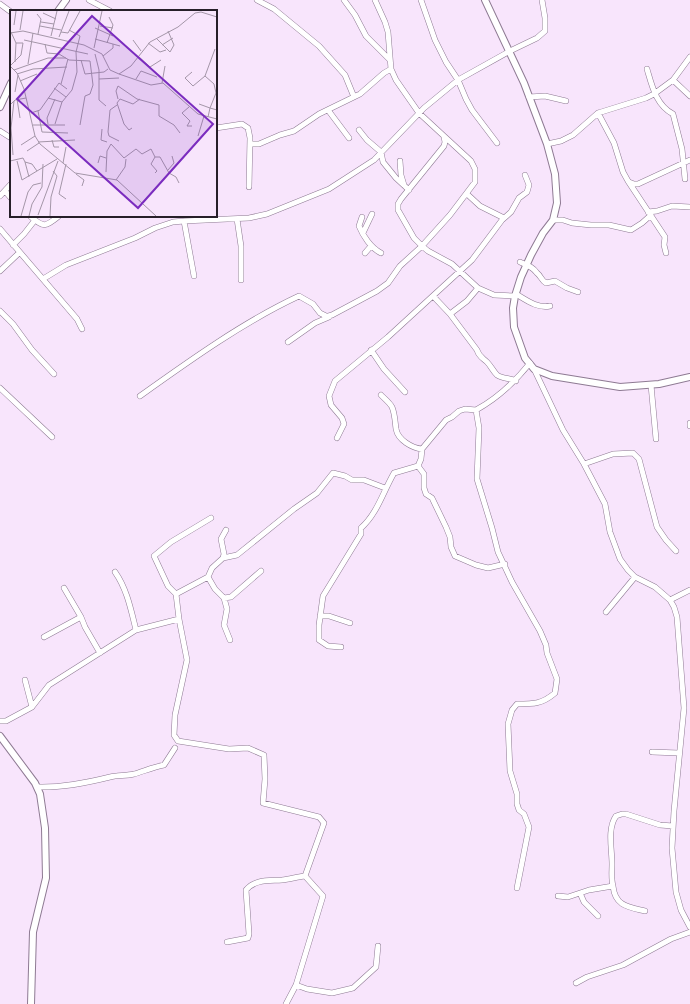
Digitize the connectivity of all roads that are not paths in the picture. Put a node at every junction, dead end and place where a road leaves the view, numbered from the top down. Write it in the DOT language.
graph roads {
  1 [pos="66,0"];
  2 [pos="89,0"];
  3 [pos="257,0"];
  4 [pos="344,0"];
  5 [pos="375,0"];
  6 [pos="420,0"];
  7 [pos="485,0"];
  8 [pos="542,0"];
  9 [pos="0,4"];
  10 [pos="59,10"];
  11 [pos="108,10"];
  12 [pos="10,11"];
  13 [pos="510,51"];
  14 [pos="690,57"];
  15 [pos="390,60"];
  16 [pos="390,69"];
  17 [pos="647,69"];
  18 [pos="458,80"];
  19 [pos="673,80"];
  20 [pos="10,85"];
  21 [pos="654,94"];
  22 [pos="690,96"];
  23 [pos="354,97"];
  24 [pos="529,97"];
  25 [pos="566,101"];
  26 [pos="0,106"];
  27 [pos="328,110"];
  28 [pos="419,113"];
  29 [pos="598,113"];
  30 [pos="217,128"];
  31 [pos="359,130"];
  32 [pos="0,131"];
  33 [pos="443,136"];
  34 [pos="10,137"];
  35 [pos="349,138"];
  36 [pos="497,143"];
  37 [pos="250,144"];
  38 [pos="547,144"];
  39 [pos="381,152"];
  40 [pos="690,160"];
  41 [pos="400,161"];
  42 [pos="684,162"];
  43 [pos="525,175"];
  44 [pos="685,179"];
  45 [pos="628,181"];
  46 [pos="10,185"];
  47 [pos="404,185"];
  48 [pos="250,187"];
  49 [pos="409,190"];
  50 [pos="5,191"];
  51 [pos="467,194"];
  52 [pos="0,196"];
  53 [pos="10,197"];
  54 [pos="690,206"];
  55 [pos="372,214"];
  56 [pos="650,214"];
  57 [pos="31,217"];
  58 [pos="57,217"];
  59 [pos="170,217"];
  60 [pos="362,217"];
  61 [pos="212,218"];
  62 [pos="504,218"];
  63 [pos="237,219"];
  64 [pos="35,220"];
  65 [pos="553,220"];
  66 [pos="184,221"];
  67 [pos="173,222"];
  68 [pos="0,229"];
  69 [pos="363,233"];
  70 [pos="13,245"];
  71 [pos="371,246"];
  72 [pos="422,246"];
  73 [pos="20,253"];
  74 [pos="365,253"];
  75 [pos="381,253"];
  76 [pos="666,253"];
  77 [pos="520,262"];
  78 [pos="527,264"];
  79 [pos="460,270"];
  80 [pos="0,271"];
  81 [pos="194,276"];
  82 [pos="43,279"];
  83 [pos="241,280"];
  84 [pos="478,288"];
  85 [pos="578,292"];
  86 [pos="515,295"];
  87 [pos="432,296"];
  88 [pos="550,306"];
  89 [pos="0,311"];
  90 [pos="450,314"];
  91 [pos="332,315"];
  92 [pos="82,329"];
  93 [pos="288,342"];
  94 [pos="371,350"];
  95 [pos="530,363"];
  96 [pos="534,369"];
  97 [pos="54,374"];
  98 [pos="690,377"];
  99 [pos="516,381"];
  100 [pos="650,385"];
  101 [pos="0,388"];
  102 [pos="405,392"];
  103 [pos="381,395"];
  104 [pos="140,396"];
  105 [pos="476,410"];
  106 [pos="52,437"];
  107 [pos="337,438"];
  108 [pos="656,439"];
  109 [pos="422,449"];
  110 [pos="584,464"];
  111 [pos="418,466"];
  112 [pos="385,488"];
  113 [pos="211,518"];
  114 [pos="226,530"];
  115 [pos="676,550"];
  116 [pos="223,558"];
  117 [pos="504,564"];
  118 [pos="261,571"];
  119 [pos="115,572"];
  120 [pos="208,577"];
  121 [pos="635,577"];
  122 [pos="64,588"];
  123 [pos="690,590"];
  124 [pos="176,594"];
  125 [pos="224,598"];
  126 [pos="670,600"];
  127 [pos="606,612"];
  128 [pos="320,616"];
  129 [pos="81,617"];
  130 [pos="179,619"];
  131 [pos="350,623"];
  132 [pos="136,630"];
  133 [pos="44,637"];
  134 [pos="230,640"];
  135 [pos="341,647"];
  136 [pos="100,653"];
  137 [pos="25,680"];
  138 [pos="32,707"];
  139 [pos="0,721"];
  140 [pos="0,736"];
  141 [pos="175,748"];
  142 [pos="652,752"];
  143 [pos="679,753"];
  144 [pos="37,787"];
  145 [pos="673,826"];
  146 [pos="305,876"];
  147 [pos="613,886"];
  148 [pos="517,888"];
  149 [pos="580,893"];
  150 [pos="558,896"];
  151 [pos="645,911"];
  152 [pos="598,916"];
  153 [pos="690,927"];
  154 [pos="690,932"];
  155 [pos="227,942"];
  156 [pos="378,946"];
  157 [pos="576,983"];
  158 [pos="296,985"];
  159 [pos="31,1004"];
  160 [pos="286,1004"];
  1 -- 10 [label="street"];
  2 -- 11 [label="street"];
  3 -- 23 [label="street"];
  4 -- 15 [label="street"];
  5 -- 15 [label="street"];
  6 -- 18 [label="street"];
  7 -- 13 [label="street"];
  8 -- 13 [label="street"];
  9 -- 12 [label="street"];
  13 -- 18 [label="street"];
  13 -- 24 [label="street"];
  14 -- 19 [label="street"];
  15 -- 16 [label="street"];
  16 -- 23 [label="street"];
  16 -- 28 [label="street"];
  17 -- 21 [label="street"];
  18 -- 28 [label="street"];
  18 -- 36 [label="street"];
  19 -- 21 [label="street"];
  19 -- 22 [label="street"];
  20 -- 26 [label="street"];
  21 -- 29 [label="street"];
  21 -- 42 [label="street"];
  23 -- 27 [label="street"];
  24 -- 25 [label="street"];
  24 -- 38 [label="street"];
  27 -- 35 [label="street"];
  27 -- 37 [label="street"];
  28 -- 33 [label="street"];
  28 -- 39 [label="street"];
  29 -- 38 [label="street"];
  29 -- 45 [label="street"];
  30 -- 37 [label="street"];
  31 -- 39 [label="street"];
  32 -- 34 [label="street"];
  33 -- 49 [label="street"];
  33 -- 72 [label="street"];
  37 -- 48 [label="street"];
  38 -- 65 [label="street"];
  39 -- 47 [label="street"];
  39 -- 63 [label="street"];
  40 -- 42 [label="street"];
  41 -- 47 [label="street"];
  42 -- 44 [label="street"];
  42 -- 45 [label="street"];
  43 -- 62 [label="street"];
  45 -- 56 [label="street"];
  46 -- 50 [label="street"];
  47 -- 49 [label="street"];
  49 -- 72 [label="street"];
  50 -- 52 [label="street"];
  50 -- 53 [label="street"];
  51 -- 62 [label="street"];
  54 -- 56 [label="street"];
  55 -- 69 [label="street"];
  56 -- 65 [label="street"];
  56 -- 76 [label="street"];
  57 -- 64 [label="street"];
  58 -- 64 [label="street"];
  59 -- 67 [label="street"];
  60 -- 69 [label="street"];
  61 -- 63 [label="street"];
  61 -- 66 [label="street"];
  62 -- 79 [label="street"];
  63 -- 83 [label="street"];
  64 -- 70 [label="street"];
  65 -- 78 [label="street"];
  66 -- 67 [label="street"];
  66 -- 81 [label="street"];
  67 -- 82 [label="street"];
  68 -- 70 [label="street"];
  69 -- 71 [label="street"];
  70 -- 73 [label="street"];
  71 -- 74 [label="street"];
  71 -- 75 [label="street"];
  72 -- 79 [label="street"];
  72 -- 91 [label="street"];
  73 -- 80 [label="street"];
  73 -- 82 [label="street"];
  77 -- 78 [label="street"];
  78 -- 85 [label="street"];
  78 -- 86 [label="street"];
  79 -- 84 [label="street"];
  79 -- 87 [label="street"];
  82 -- 92 [label="street"];
  84 -- 86 [label="street"];
  84 -- 90 [label="street"];
  86 -- 88 [label="street"];
  86 -- 95 [label="street"];
  87 -- 90 [label="street"];
  87 -- 94 [label="street"];
  89 -- 97 [label="street"];
  90 -- 99 [label="street"];
  91 -- 93 [label="street"];
  91 -- 104 [label="street"];
  94 -- 102 [label="street"];
  94 -- 107 [label="street"];
  95 -- 96 [label="street"];
  95 -- 99 [label="street"];
  96 -- 100 [label="street"];
  96 -- 110 [label="street"];
  98 -- 100 [label="street"];
  99 -- 105 [label="street"];
  100 -- 108 [label="street"];
  101 -- 106 [label="street"];
  103 -- 109 [label="street"];
  105 -- 109 [label="street"];
  105 -- 117 [label="street"];
  109 -- 111 [label="street"];
  110 -- 115 [label="street"];
  110 -- 121 [label="street"];
  111 -- 112 [label="street"];
  111 -- 117 [label="street"];
  112 -- 116 [label="street"];
  112 -- 128 [label="street"];
  113 -- 124 [label="street"];
  114 -- 116 [label="street"];
  116 -- 120 [label="street"];
  117 -- 148 [label="street"];
  118 -- 125 [label="street"];
  119 -- 132 [label="street"];
  120 -- 124 [label="street"];
  120 -- 125 [label="street"];
  121 -- 126 [label="street"];
  121 -- 127 [label="street"];
  122 -- 129 [label="street"];
  123 -- 126 [label="street"];
  124 -- 130 [label="street"];
  125 -- 134 [label="street"];
  126 -- 143 [label="street"];
  128 -- 131 [label="street"];
  128 -- 135 [label="street"];
  129 -- 133 [label="street"];
  129 -- 136 [label="street"];
  130 -- 132 [label="street"];
  130 -- 146 [label="street"];
  132 -- 136 [label="street"];
  136 -- 138 [label="street"];
  137 -- 138 [label="street"];
  138 -- 139 [label="street"];
  140 -- 144 [label="street"];
  141 -- 144 [label="street"];
  142 -- 143 [label="street"];
  143 -- 145 [label="street"];
  144 -- 159 [label="street"];
  145 -- 147 [label="street"];
  145 -- 153 [label="street"];
  146 -- 155 [label="street"];
  146 -- 158 [label="street"];
  147 -- 149 [label="street"];
  147 -- 151 [label="street"];
  149 -- 150 [label="street"];
  149 -- 152 [label="street"];
  154 -- 157 [label="street"];
  156 -- 158 [label="street"];
  158 -- 160 [label="street"];
}
